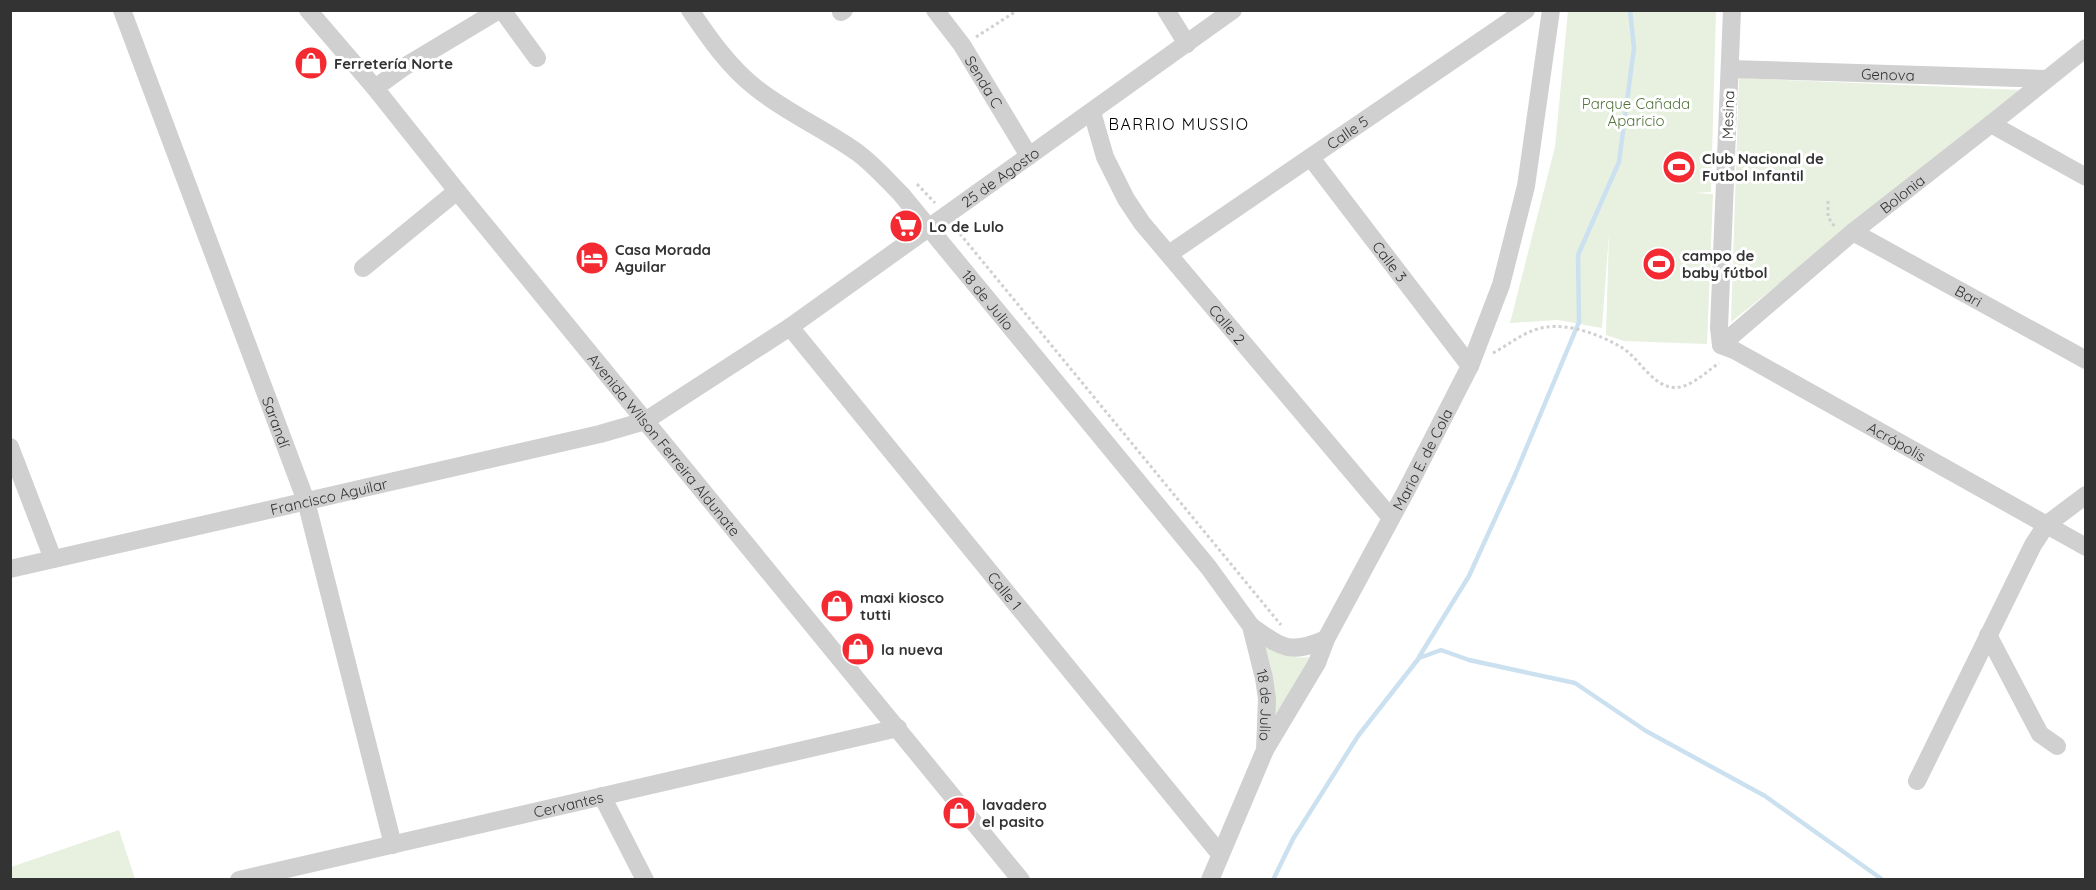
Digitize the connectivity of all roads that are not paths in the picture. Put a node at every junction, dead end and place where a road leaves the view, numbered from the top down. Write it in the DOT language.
graph roads {
  1 [pos="122,10"];
  2 [pos="308,10"];
  3 [pos="501,10"];
  4 [pos="690,10"];
  5 [pos="935,10"];
  6 [pos="1166,10"];
  7 [pos="1233,10"];
  8 [pos="1526,10"];
  9 [pos="1551,10"];
  10 [pos="1732,10"];
  11 [pos="1187,44"];
  12 [pos="2085,48"];
  13 [pos="537,58"];
  14 [pos="1730,69"];
  15 [pos="2046,79"];
  16 [pos="375,88"];
  17 [pos="1092,112"];
  18 [pos="1991,124"];
  19 [pos="1029,156"];
  20 [pos="1311,158"];
  21 [pos="2085,177"];
  22 [pos="457,191"];
  23 [pos="928,226"];
  24 [pos="1852,232"];
  25 [pos="1169,254"];
  26 [pos="363,268"];
  27 [pos="790,327"];
  28 [pos="1725,341"];
  29 [pos="2085,360"];
  30 [pos="1470,366"];
  31 [pos="645,421"];
  32 [pos="10,447"];
  33 [pos="2085,495"];
  34 [pos="306,501"];
  35 [pos="1391,518"];
  36 [pos="2046,525"];
  37 [pos="2085,547"];
  38 [pos="53,559"];
  39 [pos="10,569"];
  40 [pos="1251,626"];
  41 [pos="1988,635"];
  42 [pos="1326,639"];
  43 [pos="898,728"];
  44 [pos="2057,746"];
  45 [pos="1265,750"];
  46 [pos="1917,781"];
  47 [pos="602,796"];
  48 [pos="393,845"];
  49 [pos="1221,854"];
  50 [pos="294,874"];
  51 [pos="239,879"];
  52 [pos="645,879"];
  53 [pos="1021,879"];
  54 [pos="1210,879"];
  1 -- 34 [label="street, Sarandí"];
  2 -- 16 [label="street, Avenida Wilson Ferreira Aldunate"];
  3 -- 13 [label="street"];
  3 -- 16 [label="street"];
  4 -- 23 [label="street, 18 de Julio"];
  5 -- 19 [label="street, Senda C"];
  6 -- 11 [label="street"];
  7 -- 11 [label="street, 25 de Agosto"];
  8 -- 20 [label="street, Calle 5"];
  9 -- 30 [label="street, Mario E. de Cola"];
  10 -- 14 [label="street, Mesina"];
  11 -- 17 [label="street, 25 de Agosto"];
  12 -- 15 [label="street, Bolonia"];
  14 -- 15 [label="street, Genova"];
  14 -- 28 [label="street, Mesina"];
  15 -- 18 [label="street, Bolonia"];
  16 -- 22 [label="street, Avenida Wilson Ferreira Aldunate"];
  17 -- 19 [label="street, 25 de Agosto"];
  17 -- 25 [label="street, Calle 2"];
  18 -- 21 [label="street"];
  18 -- 24 [label="street, Bolonia"];
  19 -- 23 [label="street, 25 de Agosto"];
  20 -- 25 [label="street, Calle 5"];
  20 -- 30 [label="street, Calle 3"];
  22 -- 26 [label="street"];
  22 -- 31 [label="street, Avenida Wilson Ferreira Aldunate"];
  23 -- 27 [label="street, 25 de Agosto"];
  23 -- 40 [label="street, 18 de Julio"];
  24 -- 28 [label="street, Bolonia"];
  24 -- 29 [label="street, Bari"];
  25 -- 35 [label="street, Calle 2"];
  27 -- 31 [label="street, 25 de Agosto"];
  27 -- 49 [label="street, Calle 1"];
  28 -- 36 [label="street, Acrópolis"];
  30 -- 35 [label="street, Mario E. de Cola"];
  31 -- 34 [label="street, Francisco Aguilar"];
  31 -- 43 [label="street, Avenida Wilson Ferreira Aldunate"];
  32 -- 38 [label="street"];
  33 -- 36 [label="street"];
  34 -- 38 [label="street, Francisco Aguilar"];
  34 -- 48 [label="street, Sarandí"];
  35 -- 42 [label="street, Mario E. de Cola"];
  36 -- 37 [label="street, Acrópolis"];
  36 -- 41 [label="street"];
  38 -- 39 [label="street, Francisco Aguilar"];
  40 -- 42 [label="street, 18 de Julio"];
  40 -- 45 [label="street, 18 de Julio"];
  41 -- 44 [label="street"];
  41 -- 46 [label="street"];
  42 -- 45 [label="street, Mario E. de Cola"];
  43 -- 47 [label="street, Cervantes"];
  43 -- 53 [label="street, Avenida Wilson Ferreira Aldunate"];
  45 -- 49 [label="street, Mario E. de Cola"];
  47 -- 48 [label="street, Cervantes"];
  47 -- 52 [label="street"];
  48 -- 50 [label="street, Cervantes"];
  49 -- 54 [label="street, Mario E. de Cola"];
  50 -- 51 [label="street, Cervantes"];
}
